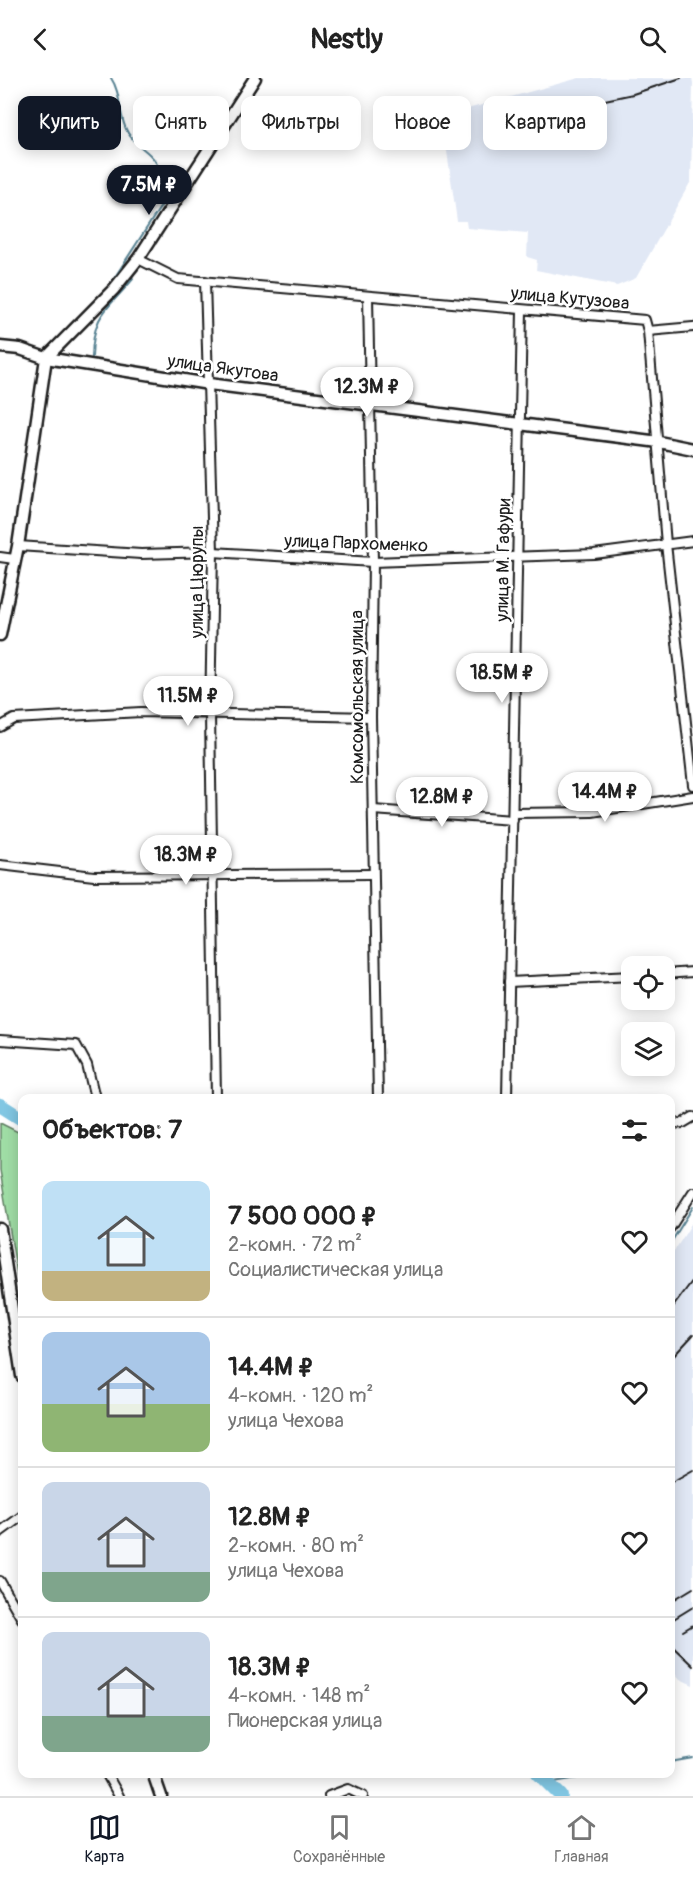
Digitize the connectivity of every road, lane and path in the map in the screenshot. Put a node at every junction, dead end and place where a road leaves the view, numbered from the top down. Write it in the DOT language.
graph roads {
  1 [pos="255,78"];
  2 [pos="138,259"];
  3 [pos="205,281"];
  4 [pos="368,296"];
  5 [pos="522,310"];
  6 [pos="693,327"];
  7 [pos="648,331"];
  8 [pos="0,347"];
  9 [pos="46,358"];
  10 [pos="208,384"];
  11 [pos="370,405"];
  12 [pos="519,426"];
  13 [pos="659,442"];
  14 [pos="693,449"];
  15 [pos="693,540"];
  16 [pos="666,544"];
  17 [pos="18,546"];
  18 [pos="213,552"];
  19 [pos="0,557"];
  20 [pos="518,558"];
  21 [pos="14,559"];
  22 [pos="373,562"];
  23 [pos="0,635"];
  24 [pos="210,715"];
  25 [pos="371,717"];
  26 [pos="0,727"];
  27 [pos="693,785"];
  28 [pos="693,796"];
  29 [pos="373,810"];
  30 [pos="513,816"];
  31 [pos="0,865"];
  32 [pos="213,873"];
  33 [pos="374,874"];
  34 [pos="693,972"];
  35 [pos="675,973"];
  36 [pos="621,977"];
  37 [pos="509,982"];
  38 [pos="0,1040"];
  39 [pos="94,1094"];
  40 [pos="216,1094"];
  41 [pos="378,1094"];
  42 [pos="507,1094"];
  43 [pos="693,1118"];
  44 [pos="675,1124"];
  45 [pos="693,1191"];
  46 [pos="675,1220"];
  47 [pos="0,1229"];
  48 [pos="18,1349"];
  49 [pos="18,1519"];
  50 [pos="0,1532"];
  51 [pos="0,1581"];
  52 [pos="18,1612"];
  53 [pos="109,1778"];
  54 [pos="155,1778"];
  55 [pos="119,1796"];
  56 [pos="161,1796"];
  57 [pos="329,1796"];
  58 [pos="363,1796"];
  1 -- 2 [label="street"];
  2 -- 3 [label="street, улица Кутузова"];
  2 -- 9 [label="street"];
  3 -- 4 [label="street, улица Кутузова"];
  3 -- 10 [label="street, улица Цюрупы"];
  4 -- 5 [label="street, улица Кутузова"];
  4 -- 11 [label="street, Комсомольская улица"];
  5 -- 7 [label="street, улица Кутузова"];
  5 -- 12 [label="street, улица М. Гафури"];
  6 -- 7 [label="street"];
  7 -- 13 [label="street, улица Кутузова"];
  8 -- 9 [label="street, улица Якутова"];
  9 -- 10 [label="street, улица Якутова"];
  9 -- 17 [label="street"];
  10 -- 11 [label="street, улица Якутова"];
  10 -- 18 [label="street, улица Цюрупы"];
  11 -- 12 [label="street, улица Якутова"];
  11 -- 22 [label="street, Комсомольская улица"];
  12 -- 13 [label="street, улица Якутова"];
  12 -- 20 [label="street, улица М. Гафури"];
  13 -- 14 [label="street, улица Якутова"];
  13 -- 16 [label="street, улица Кутузова"];
  15 -- 16 [label="street, улица Пархоменко"];
  16 -- 20 [label="street, улица Пархоменко"];
  16 -- 27 [label="street, улица Кутузова"];
  17 -- 18 [label="street, улица Пархоменко"];
  17 -- 21 [label="street"];
  18 -- 22 [label="street, улица Пархоменко"];
  18 -- 24 [label="street, улица Цюрупы"];
  19 -- 21 [label="street"];
  20 -- 22 [label="street, улица Пархоменко"];
  20 -- 30 [label="street, улица М. Гафури"];
  21 -- 23 [label="street"];
  22 -- 25 [label="street, Комсомольская улица"];
  24 -- 25 [label="street"];
  24 -- 26 [label="street"];
  24 -- 32 [label="street, улица Цюрупы"];
  25 -- 29 [label="street, Комсомольская улица"];
  28 -- 30 [label="street"];
  29 -- 30 [label="street"];
  29 -- 33 [label="street, Комсомольская улица"];
  30 -- 37 [label="street, улица М. Гафури"];
  31 -- 32 [label="street"];
  32 -- 33 [label="street"];
  32 -- 40 [label="street, улица Цюрупы"];
  33 -- 41 [label="street, Комсомольская улица"];
  34 -- 35 [label="street"];
  36 -- 37 [label="street"];
  37 -- 42 [label="street, улица М. Гафури"];
  38 -- 39 [label="street"];
  43 -- 44 [label="street"];
  45 -- 46 [label="street"];
  47 -- 48 [label="street"];
  49 -- 50 [label="street"];
  51 -- 52 [label="street"];
  53 -- 55 [label="street"];
  54 -- 56 [label="street"];
  57 -- 58 [label="street"];
}
